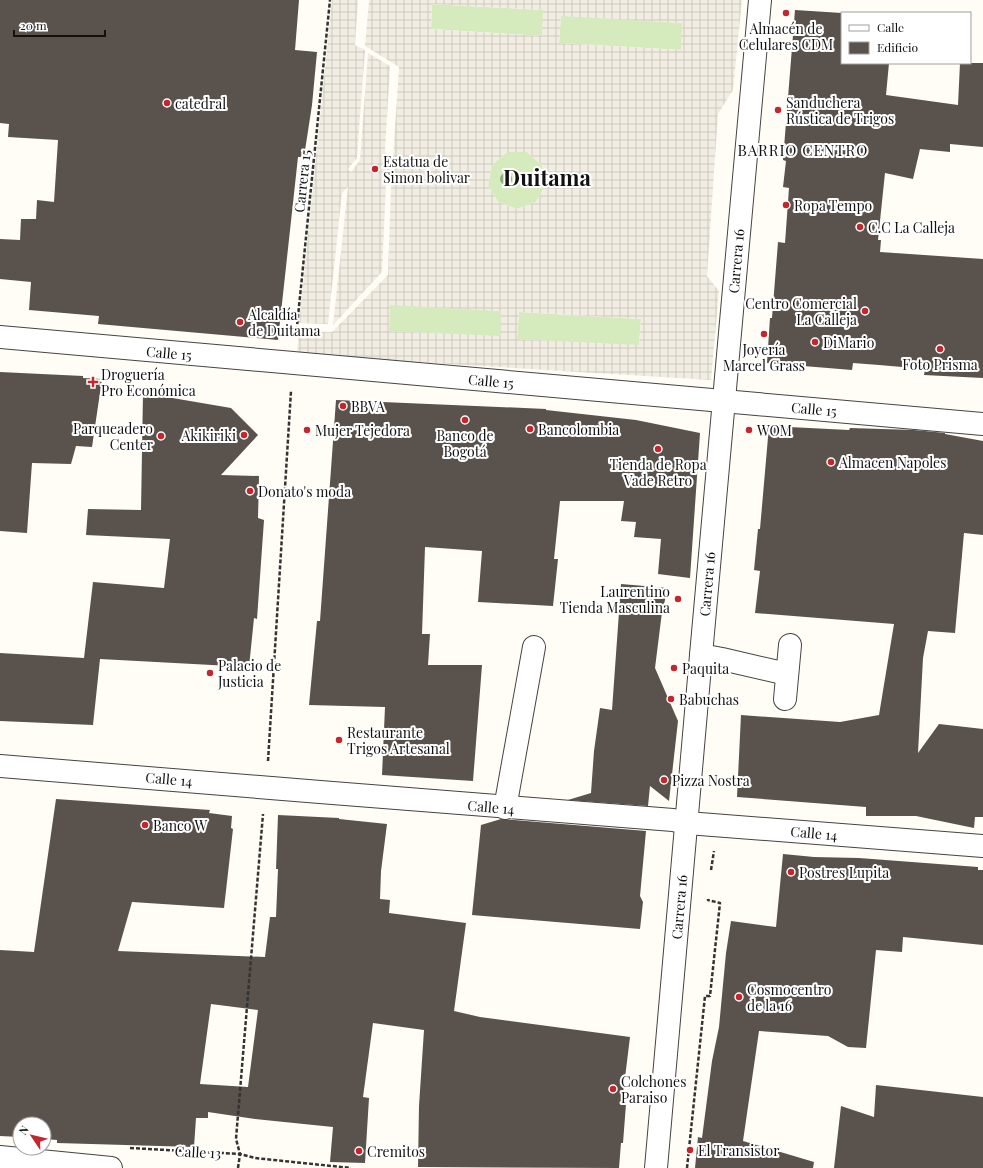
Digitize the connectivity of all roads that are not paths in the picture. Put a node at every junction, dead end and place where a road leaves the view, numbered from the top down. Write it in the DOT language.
graph roads {
  1 [pos="760,0"];
  2 [pos="0,337"];
  3 [pos="723,402"];
  4 [pos="983,424"];
  5 [pos="790,645"];
  6 [pos="534,646"];
  7 [pos="700,655"];
  8 [pos="787,674"];
  9 [pos="785,699"];
  10 [pos="0,766"];
  11 [pos="505,808"];
  12 [pos="687,823"];
  13 [pos="983,846"];
  14 [pos="0,1157"];
  15 [pos="111,1168"];
  16 [pos="656,1168"];
  1 -- 3 [label="street, Carrera 16"];
  2 -- 3 [label="street, Calle 15"];
  3 -- 4 [label="street, Calle 15"];
  3 -- 7 [label="street, Carrera 16"];
  5 -- 8 [label="street"];
  6 -- 11 [label="street"];
  7 -- 8 [label="street"];
  7 -- 12 [label="street, Carrera 16"];
  8 -- 9 [label="street"];
  10 -- 11 [label="street, Calle 14"];
  11 -- 12 [label="street, Calle 14"];
  12 -- 13 [label="street, Calle 14"];
  12 -- 16 [label="street, Carrera 16"];
  14 -- 15 [label="street"];
}
